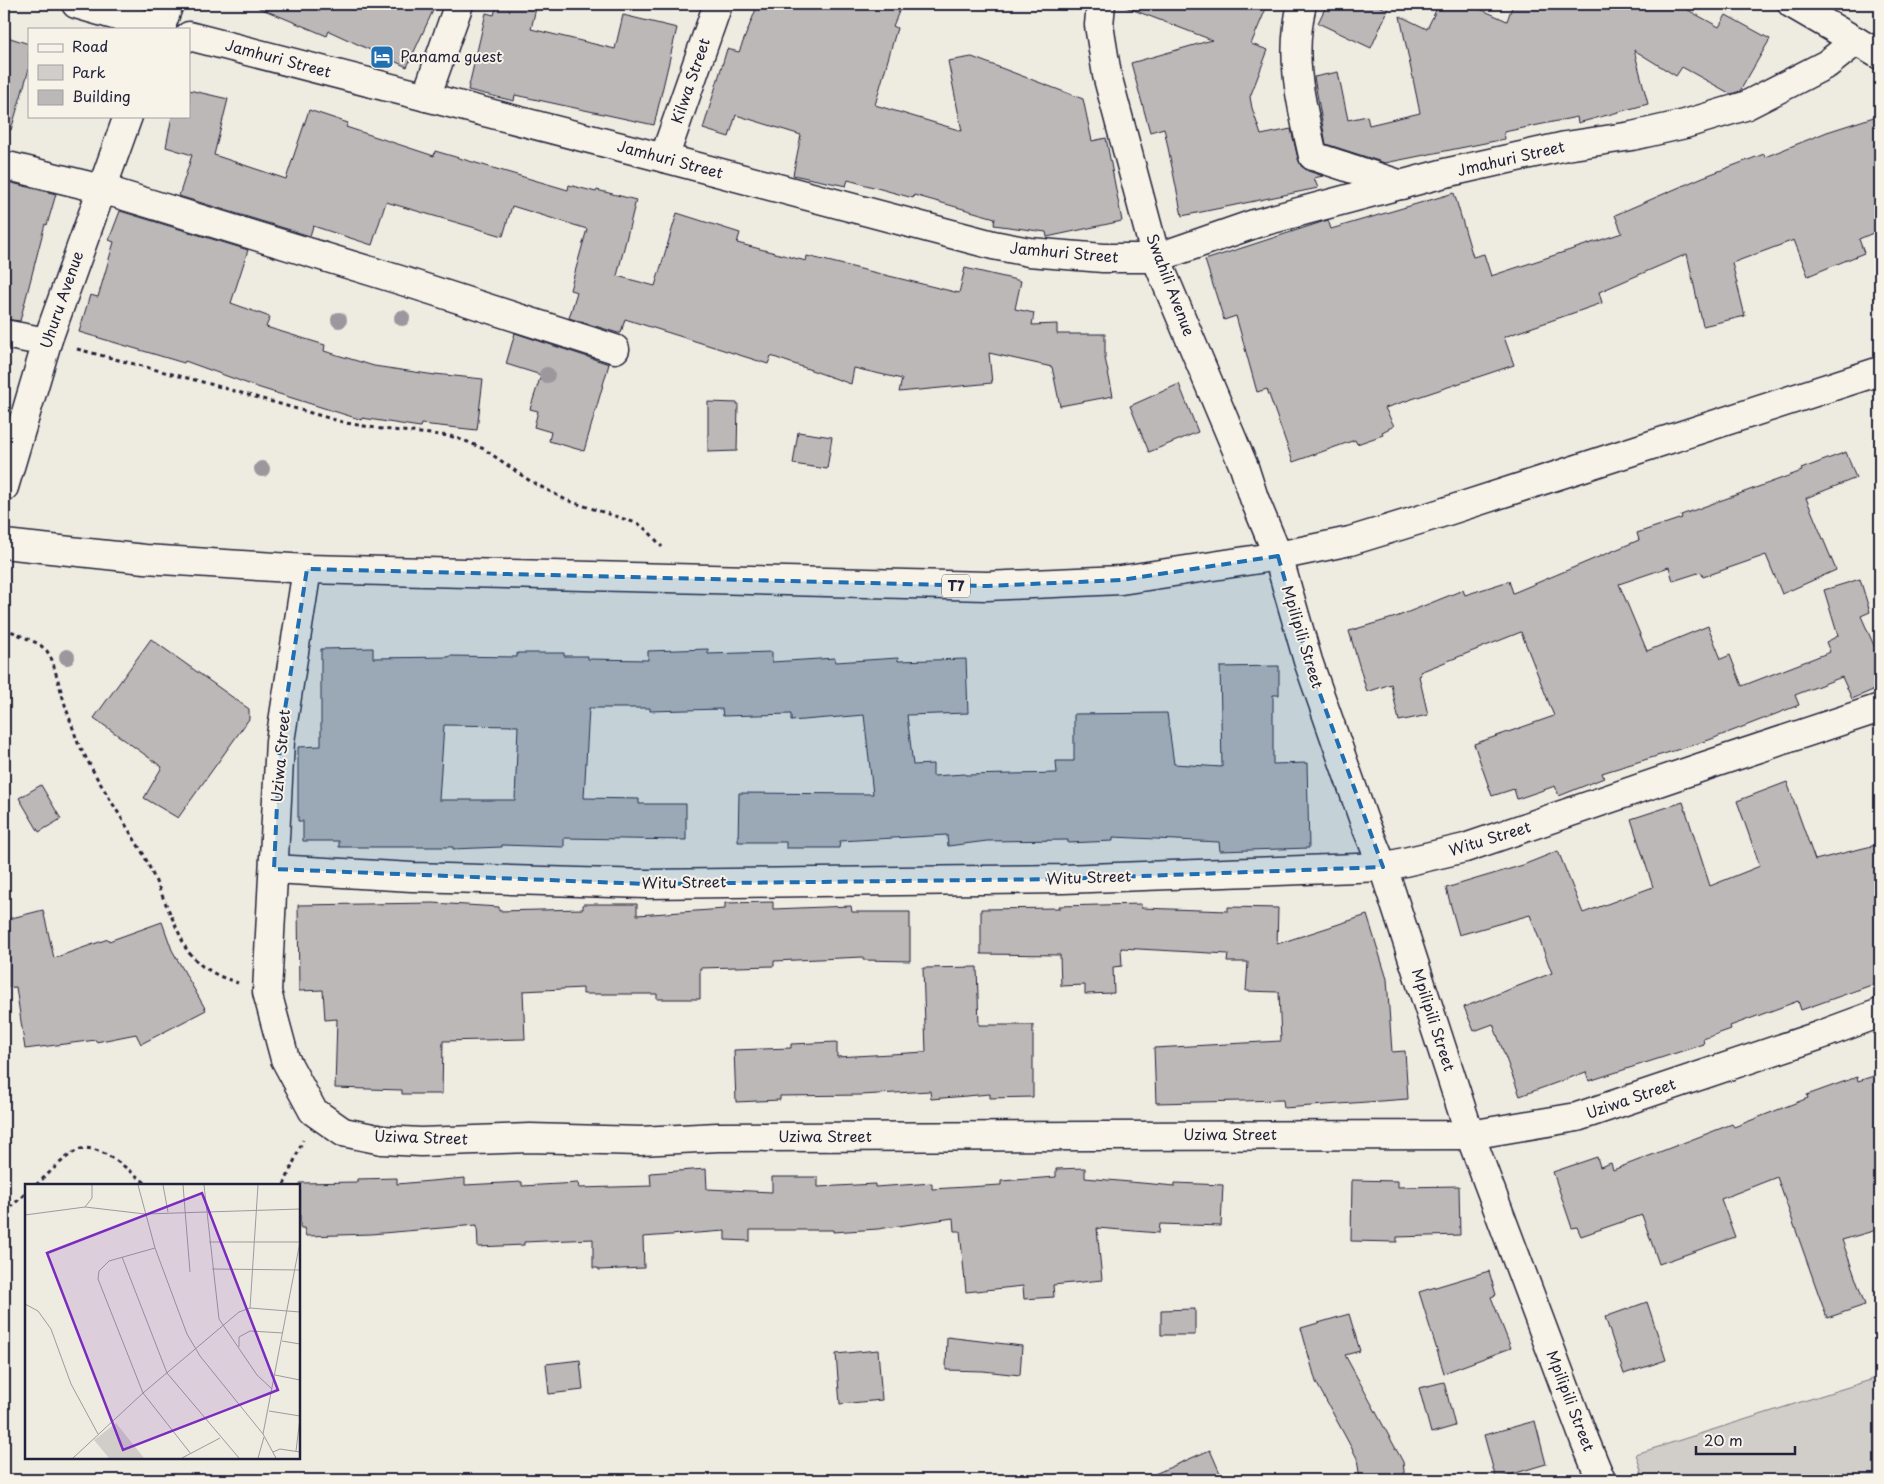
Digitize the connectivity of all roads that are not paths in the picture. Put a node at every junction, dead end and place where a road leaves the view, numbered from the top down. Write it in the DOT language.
graph roads {
  1 [pos="76,4"];
  2 [pos="169,4"];
  3 [pos="459,4"];
  4 [pos="718,4"];
  5 [pos="1101,4"];
  6 [pos="1302,4"];
  7 [pos="1792,4"];
  8 [pos="158,28"];
  9 [pos="161,28"];
  10 [pos="190,36"];
  11 [pos="1856,41"];
  12 [pos="1880,55"];
  13 [pos="426,97"];
  14 [pos="127,118"];
  15 [pos="664,158"];
  16 [pos="4,165"];
  17 [pos="1402,185"];
  18 [pos="102,189"];
  19 [pos="1156,258"];
  20 [pos="4,334"];
  21 [pos="47,342"];
  22 [pos="615,349"];
  23 [pos="1880,371"];
  24 [pos="4,487"];
  25 [pos="4,544"];
  26 [pos="1278,556"];
  27 [pos="307,569"];
  28 [pos="1880,708"];
  29 [pos="1383,866"];
  30 [pos="274,869"];
  31 [pos="1880,1013"];
  32 [pos="1470,1135"];
  33 [pos="1602,1480"];
  1 -- 8 [label="main road"];
  2 -- 9 [label="main road"];
  3 -- 13 [label="main road"];
  4 -- 15 [label="main road, Kilwa Street"];
  5 -- 19 [label="main road, Swahili Avenue"];
  6 -- 17 [label="main road"];
  7 -- 11 [label="main road"];
  10 -- 13 [label="main road, Jamhuri Street"];
  11 -- 12 [label="main road"];
  11 -- 17 [label="main road, Jmahuri Street"];
  13 -- 15 [label="main road, Jamhuri Street"];
  14 -- 18 [label="main road, Uhuru Avenue"];
  15 -- 19 [label="main road, Jamhuri Street"];
  16 -- 18 [label="main road"];
  17 -- 19 [label="main road, Jmahuri Street"];
  18 -- 21 [label="main road, Uhuru Avenue"];
  18 -- 22 [label="main road"];
  19 -- 26 [label="main road, Swahili Avenue"];
  20 -- 21 [label="main road"];
  21 -- 24 [label="main road, Uhuru Avenue"];
  23 -- 26 [label="main road, T7"];
  25 -- 27 [label="main road, T7"];
  26 -- 27 [label="main road, T7"];
  26 -- 29 [label="main road, Mpilipili Street"];
  27 -- 30 [label="main road, Uziwa Street"];
  28 -- 29 [label="main road, Witu Street"];
  29 -- 30 [label="main road, Witu Street"];
  29 -- 32 [label="main road, Mpilipili Street"];
  30 -- 32 [label="main road, Uziwa Street"];
  31 -- 32 [label="main road, Uziwa Street"];
  32 -- 33 [label="main road, Mpilipili Street"];
}
